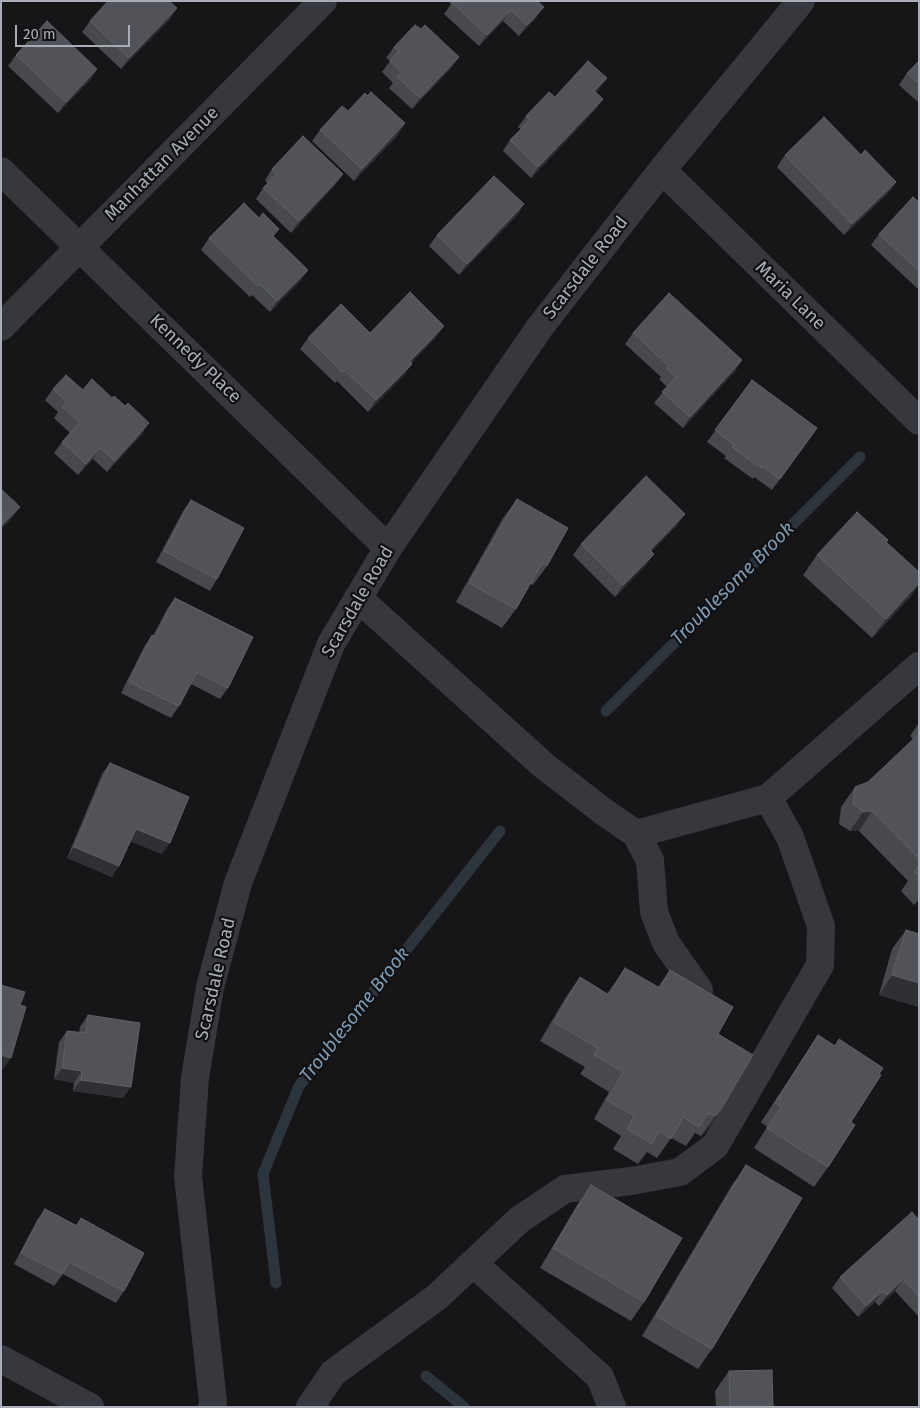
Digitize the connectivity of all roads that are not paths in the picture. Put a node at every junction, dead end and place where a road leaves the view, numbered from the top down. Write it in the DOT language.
graph roads {
  1 [pos="323,1"];
  2 [pos="801,1"];
  3 [pos="662,170"];
  4 [pos="1,171"];
  5 [pos="79,247"];
  6 [pos="1,327"];
  7 [pos="919,421"];
  8 [pos="388,548"];
  9 [pos="358,598"];
  10 [pos="919,666"];
  11 [pos="768,798"];
  12 [pos="636,834"];
  13 [pos="699,990"];
  14 [pos="472,1263"];
  15 [pos="1,1359"];
  16 [pos="90,1407"];
  17 [pos="212,1407"];
  18 [pos="310,1407"];
  19 [pos="612,1407"];
  1 -- 5 [label="street, Manhattan Avenue"];
  2 -- 3 [label="street, Scarsdale Road"];
  3 -- 7 [label="street, Maria Lane"];
  3 -- 8 [label="street, Scarsdale Road"];
  4 -- 5 [label="street, Kennedy Place"];
  5 -- 6 [label="street, Manhattan Avenue"];
  5 -- 8 [label="street, Kennedy Place"];
  8 -- 9 [label="street, Scarsdale Road"];
  9 -- 12 [label="street"];
  9 -- 17 [label="street, Scarsdale Road"];
  10 -- 11 [label="street"];
  11 -- 12 [label="street"];
  11 -- 14 [label="street"];
  12 -- 13 [label="street"];
  14 -- 18 [label="street"];
  14 -- 19 [label="street"];
  15 -- 16 [label="street"];
}
